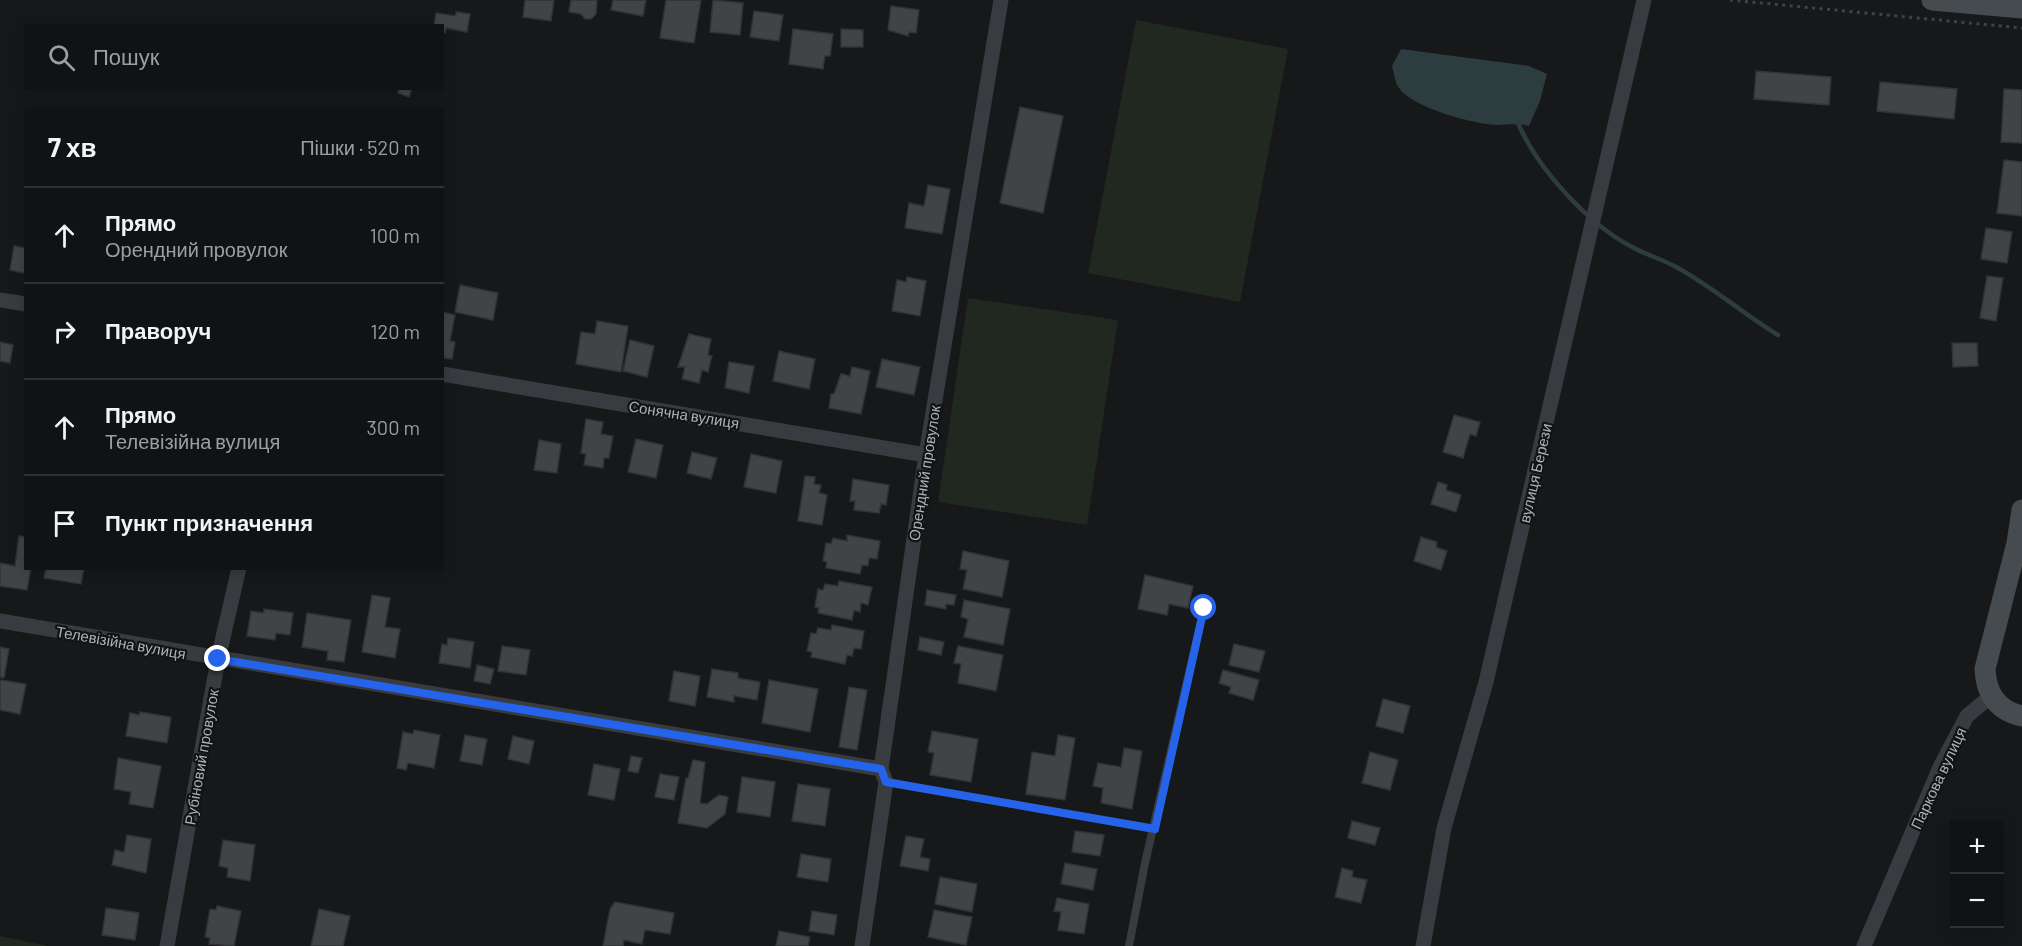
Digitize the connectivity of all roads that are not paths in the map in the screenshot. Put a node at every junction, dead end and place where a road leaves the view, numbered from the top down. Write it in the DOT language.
graph roads {
  1 [pos="1001,0"];
  2 [pos="1644,0"];
  3 [pos="1932,0"];
  4 [pos="2022,8"];
  5 [pos="0,300"];
  6 [pos="24,304"];
  7 [pos="444,374"];
  8 [pos="926,455"];
  9 [pos="2022,510"];
  10 [pos="2020,535"];
  11 [pos="239,570"];
  12 [pos="1204,608"];
  13 [pos="0,621"];
  14 [pos="218,659"];
  15 [pos="1991,696"];
  16 [pos="2022,716"];
  17 [pos="884,776"];
  18 [pos="1155,829"];
  19 [pos="167,946"];
  20 [pos="862,946"];
  21 [pos="1129,946"];
  22 [pos="1423,946"];
  23 [pos="1864,946"];
  1 -- 8 [label="street, Орендний провулок"];
  2 -- 22 [label="street, вулиця Берези"];
  3 -- 4 [label="street"];
  5 -- 6 [label="street"];
  7 -- 8 [label="street, Сонячна вулиця"];
  8 -- 17 [label="street, Орендний провулок"];
  9 -- 10 [label="street"];
  10 -- 15 [label="street"];
  11 -- 14 [label="street, Рубіновий провулок"];
  12 -- 18 [label="lane"];
  13 -- 14 [label="street, Телевізійна вулиця"];
  14 -- 17 [label="street, Телевізійна вулиця"];
  14 -- 19 [label="street, Рубіновий провулок"];
  15 -- 16 [label="street"];
  15 -- 23 [label="street, Паркова вулиця"];
  17 -- 18 [label="lane"];
  17 -- 20 [label="street, Орендний провулок"];
  18 -- 21 [label="lane"];
}
